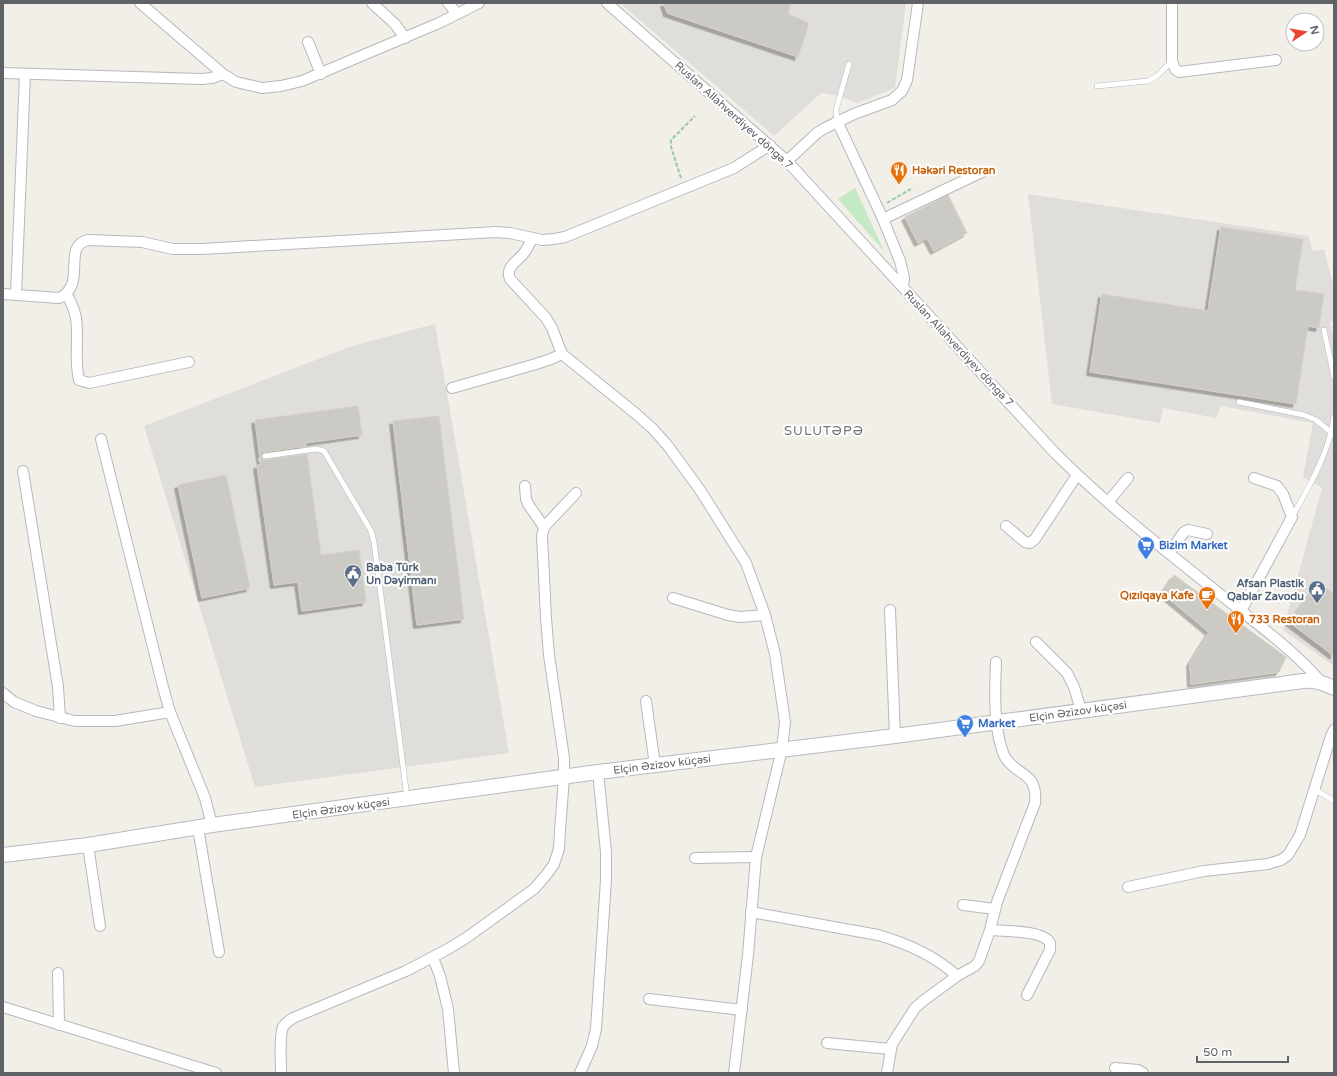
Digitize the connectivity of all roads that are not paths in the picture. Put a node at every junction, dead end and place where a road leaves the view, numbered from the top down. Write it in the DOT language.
graph roads {
  1 [pos="140,3"];
  2 [pos="372,3"];
  3 [pos="448,3"];
  4 [pos="478,3"];
  5 [pos="607,3"];
  6 [pos="918,3"];
  7 [pos="1172,3"];
  8 [pos="457,14"];
  9 [pos="405,38"];
  10 [pos="308,42"];
  11 [pos="1276,60"];
  12 [pos="1172,61"];
  13 [pos="849,64"];
  14 [pos="3,73"];
  15 [pos="25,74"];
  16 [pos="223,74"];
  17 [pos="320,74"];
  18 [pos="1097,86"];
  19 [pos="837,121"];
  20 [pos="770,145"];
  21 [pos="787,161"];
  22 [pos="982,172"];
  23 [pos="883,219"];
  24 [pos="532,238"];
  25 [pos="903,287"];
  26 [pos="3,294"];
  27 [pos="16,295"];
  28 [pos="67,295"];
  29 [pos="1324,330"];
  30 [pos="562,354"];
  31 [pos="189,362"];
  32 [pos="1334,377"];
  33 [pos="452,388"];
  34 [pos="1239,402"];
  35 [pos="1334,417"];
  36 [pos="1333,434"];
  37 [pos="101,439"];
  38 [pos="265,456"];
  39 [pos="23,471"];
  40 [pos="1077,475"];
  41 [pos="1128,478"];
  42 [pos="1254,478"];
  43 [pos="525,486"];
  44 [pos="576,493"];
  45 [pos="1108,502"];
  46 [pos="1292,517"];
  47 [pos="1006,526"];
  48 [pos="544,527"];
  49 [pos="1207,534"];
  50 [pos="1169,553"];
  51 [pos="672,598"];
  52 [pos="890,610"];
  53 [pos="1241,611"];
  54 [pos="765,615"];
  55 [pos="1036,642"];
  56 [pos="996,662"];
  57 [pos="1321,682"];
  58 [pos="1334,688"];
  59 [pos="3,693"];
  60 [pos="646,701"];
  61 [pos="1081,710"];
  62 [pos="170,712"];
  63 [pos="60,718"];
  64 [pos="996,722"];
  65 [pos="1334,730"];
  66 [pos="895,736"];
  67 [pos="782,749"];
  68 [pos="655,765"];
  69 [pos="598,772"];
  70 [pos="564,777"];
  71 [pos="1314,789"];
  72 [pos="407,799"];
  73 [pos="1334,801"];
  74 [pos="212,826"];
  75 [pos="198,828"];
  76 [pos="88,845"];
  77 [pos="3,855"];
  78 [pos="756,857"];
  79 [pos="695,858"];
  80 [pos="1128,887"];
  81 [pos="963,905"];
  82 [pos="995,909"];
  83 [pos="751,912"];
  84 [pos="100,926"];
  85 [pos="990,930"];
  86 [pos="219,952"];
  87 [pos="433,958"];
  88 [pos="58,973"];
  89 [pos="957,976"];
  90 [pos="1027,995"];
  91 [pos="649,998"];
  92 [pos="3,1007"];
  93 [pos="742,1010"];
  94 [pos="59,1025"];
  95 [pos="827,1043"];
  96 [pos="890,1049"];
  97 [pos="1115,1068"];
  98 [pos="216,1073"];
  99 [pos="281,1073"];
  100 [pos="454,1073"];
  101 [pos="580,1073"];
  102 [pos="734,1073"];
  103 [pos="887,1073"];
  104 [pos="1143,1073"];
  1 -- 16 [label="street"];
  2 -- 9 [label="street"];
  3 -- 8 [label="street"];
  4 -- 8 [label="street"];
  5 -- 20 [label="street, Ruslan Allahverdiyev döngə 7"];
  6 -- 19 [label="street"];
  7 -- 12 [label="street"];
  8 -- 9 [label="street"];
  9 -- 17 [label="street"];
  10 -- 17 [label="street"];
  11 -- 12 [label="street"];
  12 -- 18 [label="lane"];
  13 -- 19 [label="lane"];
  14 -- 15 [label="street"];
  15 -- 16 [label="street"];
  15 -- 27 [label="street"];
  16 -- 17 [label="street"];
  19 -- 21 [label="street"];
  19 -- 23 [label="street"];
  20 -- 21 [label="street, Ruslan Allahverdiyev döngə 7"];
  20 -- 24 [label="street"];
  21 -- 25 [label="street, Ruslan Allahverdiyev döngə 7"];
  22 -- 23 [label="street"];
  23 -- 25 [label="street"];
  24 -- 28 [label="street"];
  24 -- 30 [label="street"];
  25 -- 40 [label="street, Ruslan Allahverdiyev döngə 7"];
  26 -- 27 [label="street"];
  27 -- 28 [label="street"];
  28 -- 31 [label="street"];
  29 -- 32 [label="lane"];
  30 -- 33 [label="street"];
  30 -- 54 [label="street"];
  34 -- 36 [label="lane"];
  35 -- 36 [label="lane"];
  36 -- 46 [label="lane"];
  37 -- 62 [label="street"];
  38 -- 72 [label="lane"];
  39 -- 63 [label="street"];
  40 -- 45 [label="street, Ruslan Allahverdiyev döngə 7"];
  40 -- 47 [label="street"];
  41 -- 45 [label="street"];
  42 -- 46 [label="street"];
  43 -- 48 [label="street"];
  44 -- 48 [label="street"];
  45 -- 50 [label="street, Ruslan Allahverdiyev döngə 7"];
  46 -- 53 [label="street"];
  48 -- 70 [label="street"];
  49 -- 50 [label="street"];
  50 -- 53 [label="street, Ruslan Allahverdiyev döngə 7"];
  51 -- 54 [label="street"];
  52 -- 66 [label="street"];
  53 -- 57 [label="street, Ruslan Allahverdiyev döngə 7"];
  54 -- 67 [label="street"];
  55 -- 61 [label="street"];
  56 -- 64 [label="street"];
  57 -- 58 [label="street"];
  57 -- 61 [label="street, Elçin Əzizov küçəsi"];
  59 -- 63 [label="street"];
  60 -- 68 [label="street"];
  61 -- 64 [label="street, Elçin Əzizov küçəsi"];
  62 -- 63 [label="street"];
  62 -- 74 [label="street"];
  64 -- 66 [label="street, Elçin Əzizov küçəsi"];
  64 -- 82 [label="street"];
  65 -- 71 [label="street"];
  66 -- 67 [label="street, Elçin Əzizov küçəsi"];
  67 -- 68 [label="street, Elçin Əzizov küçəsi"];
  67 -- 78 [label="street"];
  68 -- 69 [label="street, Elçin Əzizov küçəsi"];
  69 -- 70 [label="street, Elçin Əzizov küçəsi"];
  69 -- 101 [label="street"];
  70 -- 72 [label="street, Elçin Əzizov küçəsi"];
  70 -- 87 [label="street"];
  71 -- 73 [label="lane"];
  71 -- 80 [label="street"];
  72 -- 74 [label="street, Elçin Əzizov küçəsi"];
  74 -- 75 [label="street, Elçin Əzizov küçəsi"];
  75 -- 76 [label="street, Elçin Əzizov küçəsi"];
  75 -- 86 [label="street"];
  76 -- 77 [label="street, Elçin Əzizov küçəsi"];
  76 -- 84 [label="street"];
  78 -- 79 [label="street"];
  78 -- 83 [label="street"];
  81 -- 82 [label="street"];
  82 -- 85 [label="street"];
  83 -- 89 [label="street"];
  83 -- 93 [label="street"];
  85 -- 89 [label="street"];
  85 -- 90 [label="street"];
  87 -- 99 [label="street"];
  87 -- 100 [label="street"];
  88 -- 94 [label="street"];
  89 -- 96 [label="street"];
  91 -- 93 [label="street"];
  92 -- 94 [label="street"];
  93 -- 102 [label="street"];
  94 -- 98 [label="street"];
  95 -- 96 [label="street"];
  96 -- 103 [label="street"];
  97 -- 104 [label="street"];
}
